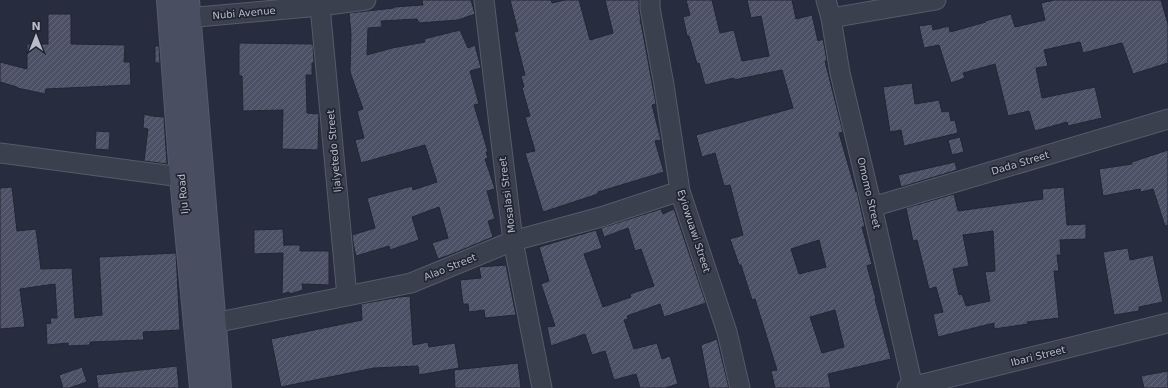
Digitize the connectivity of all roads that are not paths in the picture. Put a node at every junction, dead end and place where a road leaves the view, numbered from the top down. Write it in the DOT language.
graph roads {
  1 [pos="366,0"];
  2 [pos="484,0"];
  3 [pos="650,0"];
  4 [pos="936,0"];
  5 [pos="320,6"];
  6 [pos="179,9"];
  7 [pos="828,9"];
  8 [pos="1168,119"];
  9 [pos="0,153"];
  10 [pos="181,177"];
  11 [pos="680,191"];
  12 [pos="872,207"];
  13 [pos="513,241"];
  14 [pos="347,296"];
  15 [pos="214,323"];
  16 [pos="1168,323"];
  17 [pos="910,387"];
  18 [pos="201,388"];
  19 [pos="220,388"];
  20 [pos="542,388"];
  21 [pos="740,388"];
  1 -- 5 [label="street, Nubi Avenue"];
  2 -- 13 [label="street, Mosalasi Street"];
  3 -- 11 [label="street, Eyiowuawi Street"];
  4 -- 7 [label="street"];
  5 -- 6 [label="street, Nubi Avenue"];
  5 -- 14 [label="street, Ijaiyetedo Street"];
  6 -- 10 [label="main road, Iju Road"];
  6 -- 15 [label="main road, Iju Road"];
  7 -- 12 [label="street, Omomo Street"];
  8 -- 12 [label="street, Dada Street"];
  9 -- 10 [label="street"];
  10 -- 18 [label="main road, Iju Road"];
  11 -- 13 [label="street, Alao Street"];
  11 -- 21 [label="street, Eyiowuawi Street"];
  12 -- 17 [label="street, Omomo Street"];
  13 -- 14 [label="street, Alao Street"];
  13 -- 20 [label="street, Mosalasi Street"];
  14 -- 15 [label="street, Alao Street"];
  15 -- 19 [label="main road, Iju Road"];
  16 -- 17 [label="street, Ibari Street"];
}
